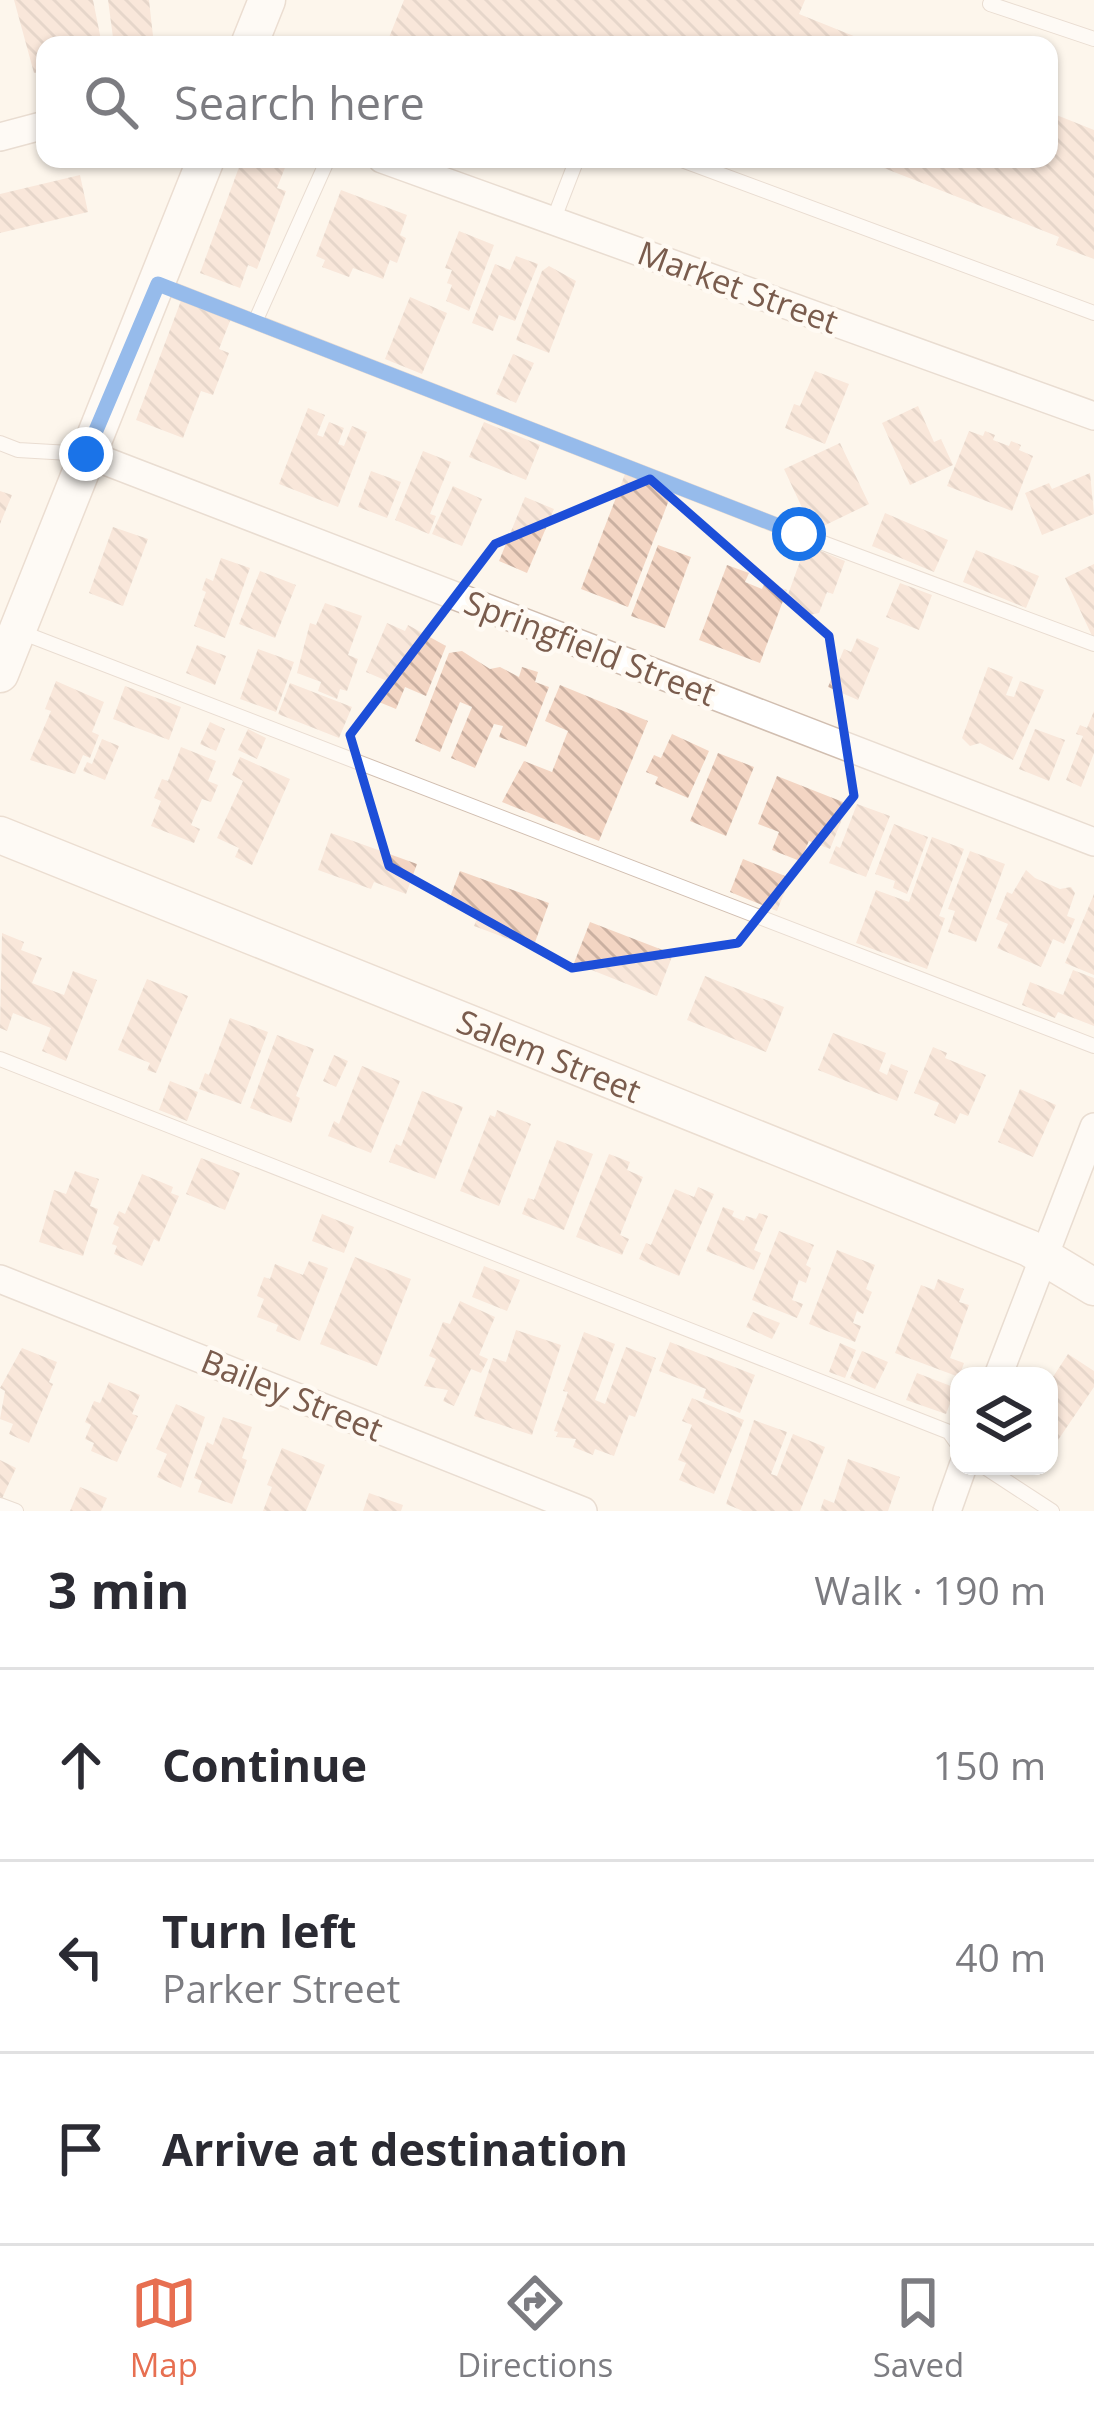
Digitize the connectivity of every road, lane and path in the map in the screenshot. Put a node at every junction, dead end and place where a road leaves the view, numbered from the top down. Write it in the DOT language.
graph roads {
  1 [pos="266,0"];
  2 [pos="990,4"];
  3 [pos="252,36"];
  4 [pos="1094,38"];
  5 [pos="36,127"];
  6 [pos="0,137"];
  7 [pos="203,168"];
  8 [pos="324,168"];
  9 [pos="407,168"];
  10 [pos="574,168"];
  11 [pos="703,168"];
  12 [pos="553,220"];
  13 [pos="158,284"];
  14 [pos="1094,313"];
  15 [pos="255,322"];
  16 [pos="1094,416"];
  17 [pos="0,443"];
  18 [pos="86,454"];
  19 [pos="18,631"];
  20 [pos="1094,644"];
  21 [pos="0,674"];
  22 [pos="0,835"];
  23 [pos="1094,842"];
  24 [pos="1094,1046"];
  25 [pos="0,1058"];
  26 [pos="1094,1127"];
  27 [pos="1045,1258"];
  28 [pos="0,1279"];
  29 [pos="1094,1287"];
  30 [pos="1002,1367"];
  31 [pos="950,1433"];
  32 [pos="960,1475"];
  33 [pos="996,1475"];
  34 [pos="0,1505"];
  35 [pos="16,1511"];
  36 [pos="583,1511"];
  37 [pos="946,1511"];
  38 [pos="1052,1511"];
  1 -- 3 [label="main road"];
  2 -- 4 [label="lane"];
  5 -- 6 [label="street"];
  7 -- 13 [label="main road"];
  8 -- 15 [label="lane"];
  9 -- 12 [label="street, Market Street"];
  10 -- 12 [label="lane"];
  11 -- 14 [label="lane"];
  12 -- 16 [label="street, Market Street"];
  13 -- 15 [label="lane"];
  13 -- 18 [label="main road"];
  15 -- 20 [label="lane"];
  17 -- 18 [label="lane"];
  18 -- 19 [label="main road"];
  18 -- 23 [label="street, Springfield Street"];
  19 -- 21 [label="main road"];
  19 -- 24 [label="lane"];
  22 -- 27 [label="main road, Salem Street"];
  25 -- 31 [label="lane"];
  26 -- 27 [label="street"];
  27 -- 29 [label="main road, Salem Street"];
  27 -- 30 [label="street"];
  28 -- 36 [label="street, Bailey Street"];
  32 -- 37 [label="street"];
  33 -- 38 [label="lane"];
  34 -- 35 [label="lane"];
}
